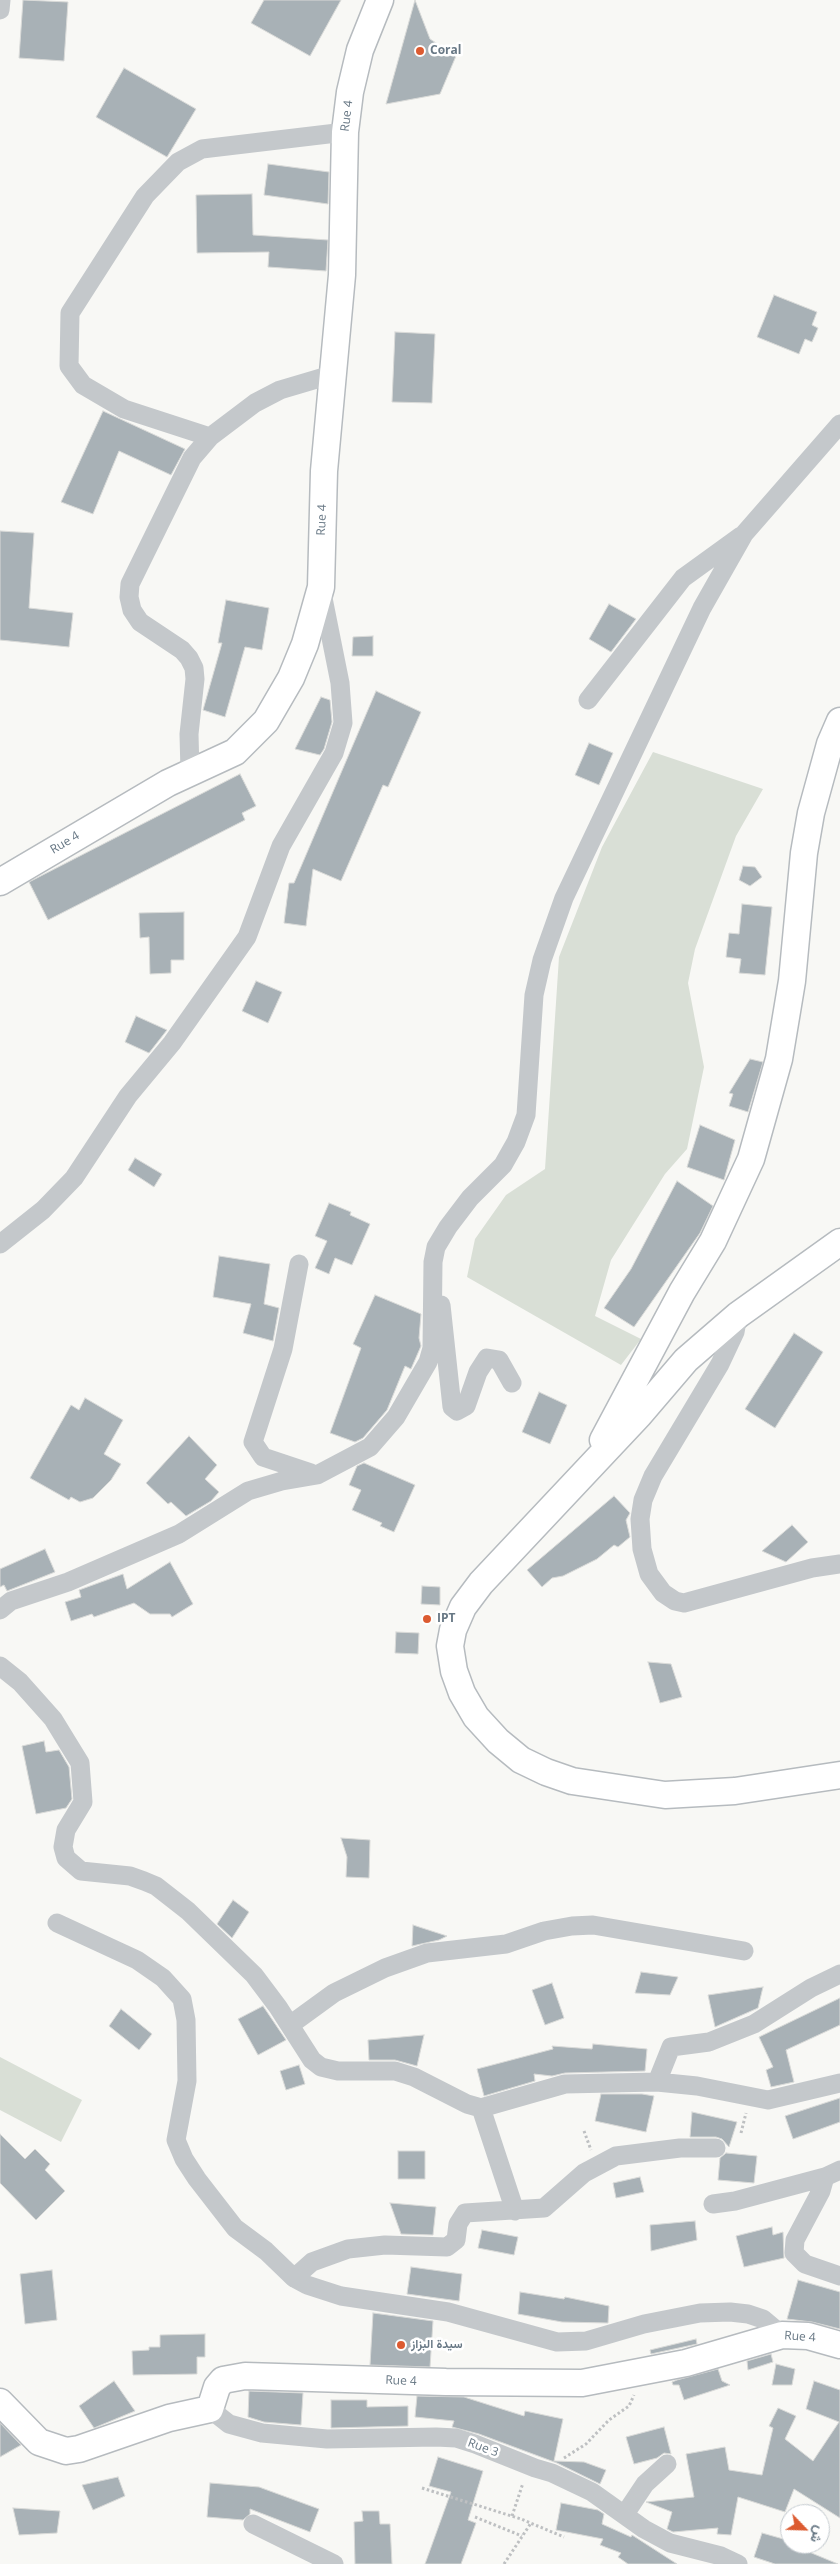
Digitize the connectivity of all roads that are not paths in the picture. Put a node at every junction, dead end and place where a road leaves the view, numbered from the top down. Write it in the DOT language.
graph roads {
  1 [pos="1,0"];
  2 [pos="380,0"];
  3 [pos="0,10"];
  4 [pos="344,132"];
  5 [pos="334,374"];
  6 [pos="840,424"];
  7 [pos="210,437"];
  8 [pos="744,534"];
  9 [pos="320,587"];
  10 [pos="588,700"];
  11 [pos="837,738"];
  12 [pos="190,772"];
  13 [pos="0,882"];
  14 [pos="840,1242"];
  15 [pos="0,1244"];
  16 [pos="433,1262"];
  17 [pos="299,1264"];
  18 [pos="738,1315"];
  19 [pos="512,1383"];
  20 [pos="584,1474"];
  21 [pos="317,1475"];
  22 [pos="840,1564"];
  23 [pos="0,1610"];
  24 [pos="0,1666"];
  25 [pos="840,1775"];
  26 [pos="57,1923"];
  27 [pos="744,1951"];
  28 [pos="840,1974"];
  29 [pos="290,2025"];
  30 [pos="657,2082"];
  31 [pos="840,2083"];
  32 [pos="481,2108"];
  33 [pos="716,2148"];
  34 [pos="833,2173"];
  35 [pos="713,2204"];
  36 [pos="515,2212"];
  37 [pos="840,2276"];
  38 [pos="294,2278"];
  39 [pos="782,2335"];
  40 [pos="840,2345"];
  41 [pos="0,2402"];
  42 [pos="210,2409"];
  43 [pos="667,2464"];
  44 [pos="625,2514"];
  45 [pos="253,2524"];
  46 [pos="334,2564"];
  47 [pos="738,2564"];
  1 -- 3 [label="street"];
  2 -- 4 [label="street, Rue 4"];
  4 -- 5 [label="street, Rue 4"];
  4 -- 7 [label="street"];
  5 -- 7 [label="street"];
  5 -- 9 [label="street, Rue 4"];
  6 -- 8 [label="street"];
  7 -- 12 [label="street"];
  8 -- 10 [label="street"];
  8 -- 16 [label="street"];
  9 -- 12 [label="street, Rue 4"];
  9 -- 15 [label="street"];
  11 -- 20 [label="street"];
  12 -- 13 [label="street, Rue 4"];
  14 -- 18 [label="street"];
  16 -- 19 [label="street"];
  16 -- 21 [label="street"];
  17 -- 21 [label="street"];
  18 -- 20 [label="street"];
  18 -- 22 [label="street"];
  20 -- 25 [label="street"];
  21 -- 23 [label="street"];
  24 -- 29 [label="street"];
  26 -- 38 [label="street"];
  27 -- 29 [label="street"];
  28 -- 30 [label="street"];
  29 -- 32 [label="street"];
  30 -- 31 [label="street"];
  30 -- 32 [label="street"];
  32 -- 36 [label="street"];
  33 -- 36 [label="street"];
  34 -- 35 [label="street"];
  34 -- 37 [label="street"];
  36 -- 38 [label="street"];
  38 -- 39 [label="street"];
  39 -- 40 [label="street, Rue 4"];
  39 -- 42 [label="street, Rue 4"];
  41 -- 42 [label="street"];
  42 -- 44 [label="street, Rue 3"];
  43 -- 44 [label="street"];
  44 -- 47 [label="street, Rue 3"];
  45 -- 46 [label="street"];
}
